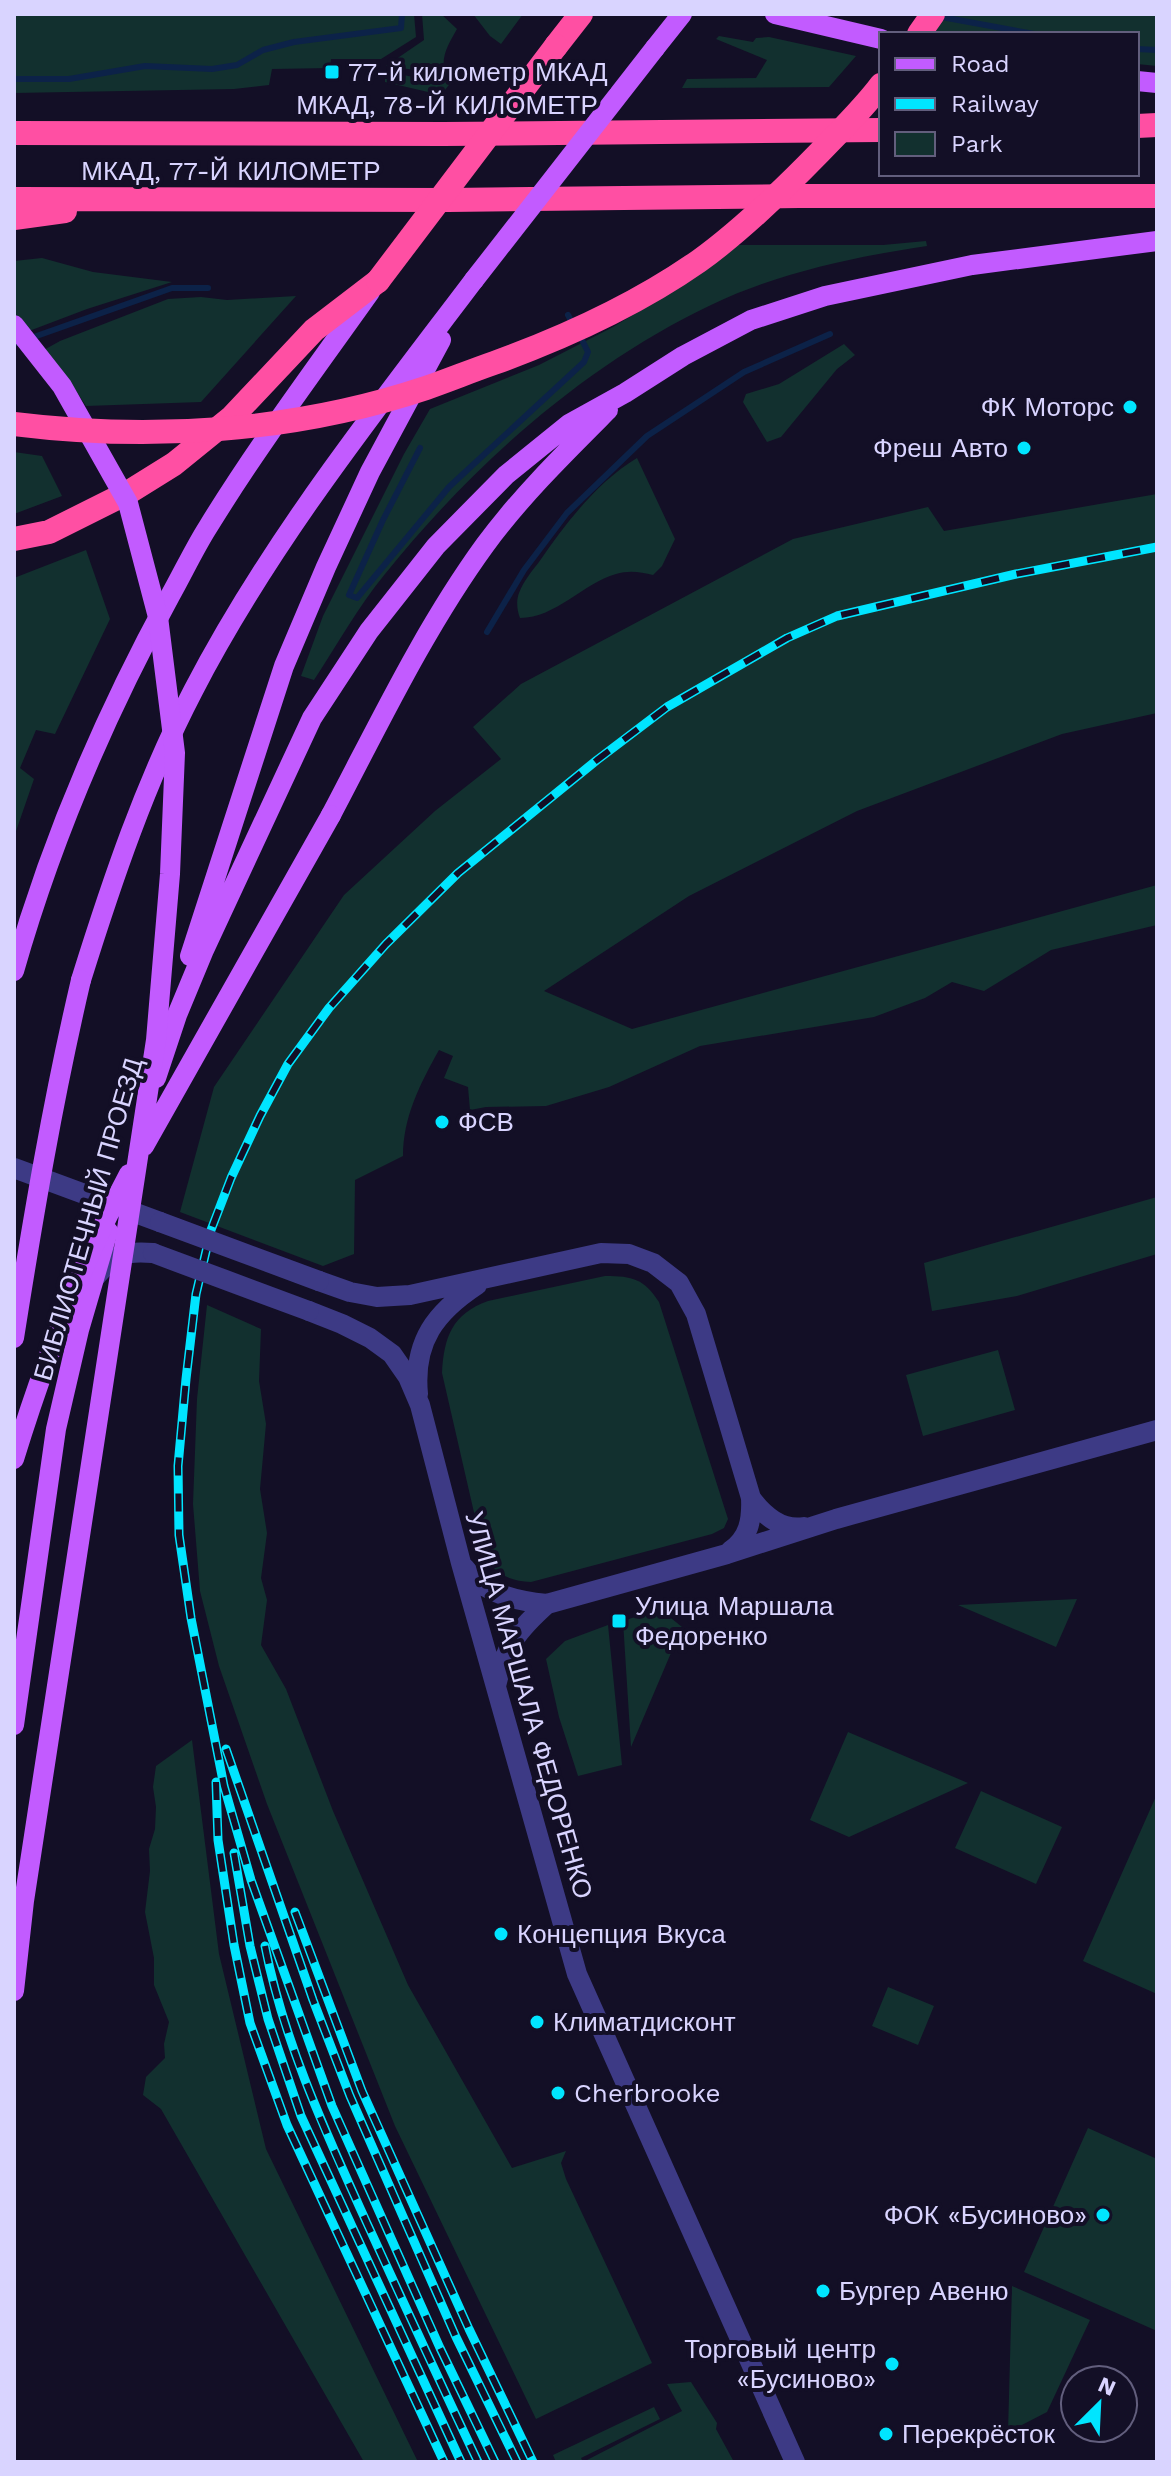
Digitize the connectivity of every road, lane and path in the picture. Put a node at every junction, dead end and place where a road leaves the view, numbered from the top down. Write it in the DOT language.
graph roads {
  1 [pos="581,14"];
  2 [pos="682,14"];
  3 [pos="775,14"];
  4 [pos="933,14"];
  5 [pos="920,32"];
  6 [pos="879,39"];
  7 [pos="879,88"];
  8 [pos="879,130"];
  9 [pos="14,133"];
  10 [pos="1157,196"];
  11 [pos="163,198"];
  12 [pos="14,199"];
  13 [pos="14,218"];
  14 [pos="1157,241"];
  15 [pos="474,280"];
  16 [pos="378,281"];
  17 [pos="14,325"];
  18 [pos="625,393"];
  19 [pos="14,424"];
  20 [pos="49,532"];
  21 [pos="14,539"];
  22 [pos="14,547"];
  23 [pos="15,969"];
  24 [pos="177,1015"];
  25 [pos="14,1168"];
  26 [pos="116,1206"];
  27 [pos="490,1276"];
  28 [pos="92,1281"];
  29 [pos="14,1338"];
  30 [pos="420,1405"];
  31 [pos="1157,1430"];
  32 [pos="14,1459"];
  33 [pos="751,1498"];
  34 [pos="823,1523"];
  35 [pos="727,1554"];
  36 [pos="461,1563"];
  37 [pos="547,1604"];
  38 [pos="496,1686"];
  39 [pos="14,1724"];
  40 [pos="14,1991"];
  41 [pos="795,2462"];
  1 -- 16 [label="highway, bridge"];
  2 -- 15 [label="main road, bridge"];
  3 -- 6 [label="main road"];
  4 -- 5 [label="highway"];
  7 -- 19 [label="highway, bridge"];
  8 -- 9 [label="highway, МКАД, 78-Й КИЛОМЕТР"];
  10 -- 11 [label="highway, МКАД, 77-Й КИЛОМЕТР"];
  11 -- 12 [label="highway, МКАД, 77-Й КИЛОМЕТР"];
  11 -- 13 [label="highway"];
  14 -- 18 [label="main road"];
  15 -- 24 [label="main road"];
  15 -- 29 [label="main road, bridge"];
  16 -- 20 [label="highway"];
  16 -- 23 [label="main road"];
  17 -- 40 [label="main road, bridge"];
  18 -- 24 [label="main road"];
  18 -- 32 [label="main road, bridge"];
  20 -- 21 [label="highway"];
  20 -- 22 [label="main road"];
  24 -- 26 [label="main road, БИБЛИОТЕЧНЫЙ ПРОЕЗД"];
  25 -- 26 [label="street"];
  26 -- 27 [label="street, bridge"];
  26 -- 28 [label="main road, БИБЛИОТЕЧНЫЙ ПРОЕЗД"];
  27 -- 30 [label="street"];
  27 -- 33 [label="street"];
  28 -- 30 [label="street, УЛИЦА МАРШАЛА ФЕДОРЕНКО, bridge"];
  28 -- 39 [label="main road, БИБЛИОТЕЧНЫЙ ПРОЕЗД"];
  30 -- 36 [label="street, УЛИЦА МАРШАЛА ФЕДОРЕНКО"];
  31 -- 34 [label="street"];
  33 -- 34 [label="street"];
  33 -- 35 [label="street"];
  34 -- 35 [label="street"];
  35 -- 37 [label="street"];
  36 -- 37 [label="street"];
  36 -- 38 [label="street, УЛИЦА МАРШАЛА ФЕДОРЕНКО"];
  37 -- 38 [label="street"];
  38 -- 41 [label="street, УЛИЦА МАРШАЛА ФЕДОРЕНКО"];
}
